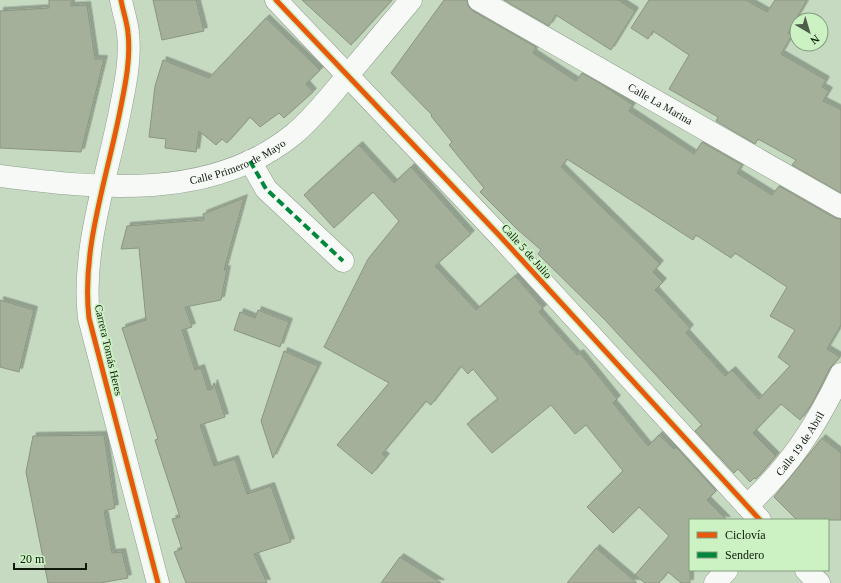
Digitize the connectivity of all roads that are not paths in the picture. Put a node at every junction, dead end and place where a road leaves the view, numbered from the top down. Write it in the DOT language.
graph roads {
  1 [pos="121,0"];
  2 [pos="276,0"];
  3 [pos="411,0"];
  4 [pos="479,0"];
  5 [pos="348,75"];
  6 [pos="250,161"];
  7 [pos="0,176"];
  8 [pos="104,185"];
  9 [pos="841,207"];
  10 [pos="343,261"];
  11 [pos="841,374"];
  12 [pos="753,513"];
  13 [pos="726,571"];
  14 [pos="807,571"];
  15 [pos="158,583"];
  16 [pos="715,583"];
  17 [pos="819,583"];
  1 -- 8 [label="street, Carrera Tomás Heres"];
  2 -- 5 [label="street, Calle 5 de Julio"];
  3 -- 5 [label="street, Calle Primero de Mayo"];
  4 -- 9 [label="street, Calle La Marina"];
  5 -- 6 [label="street, Calle Primero de Mayo"];
  5 -- 12 [label="street, Calle 5 de Julio"];
  6 -- 8 [label="street, Calle Primero de Mayo"];
  6 -- 10 [label="street"];
  7 -- 8 [label="street, Calle Primero de Mayo"];
  8 -- 15 [label="street, Carrera Tomás Heres"];
  11 -- 12 [label="street, Calle 19 de Abril"];
  13 -- 16 [label="street"];
  14 -- 17 [label="street"];
}
